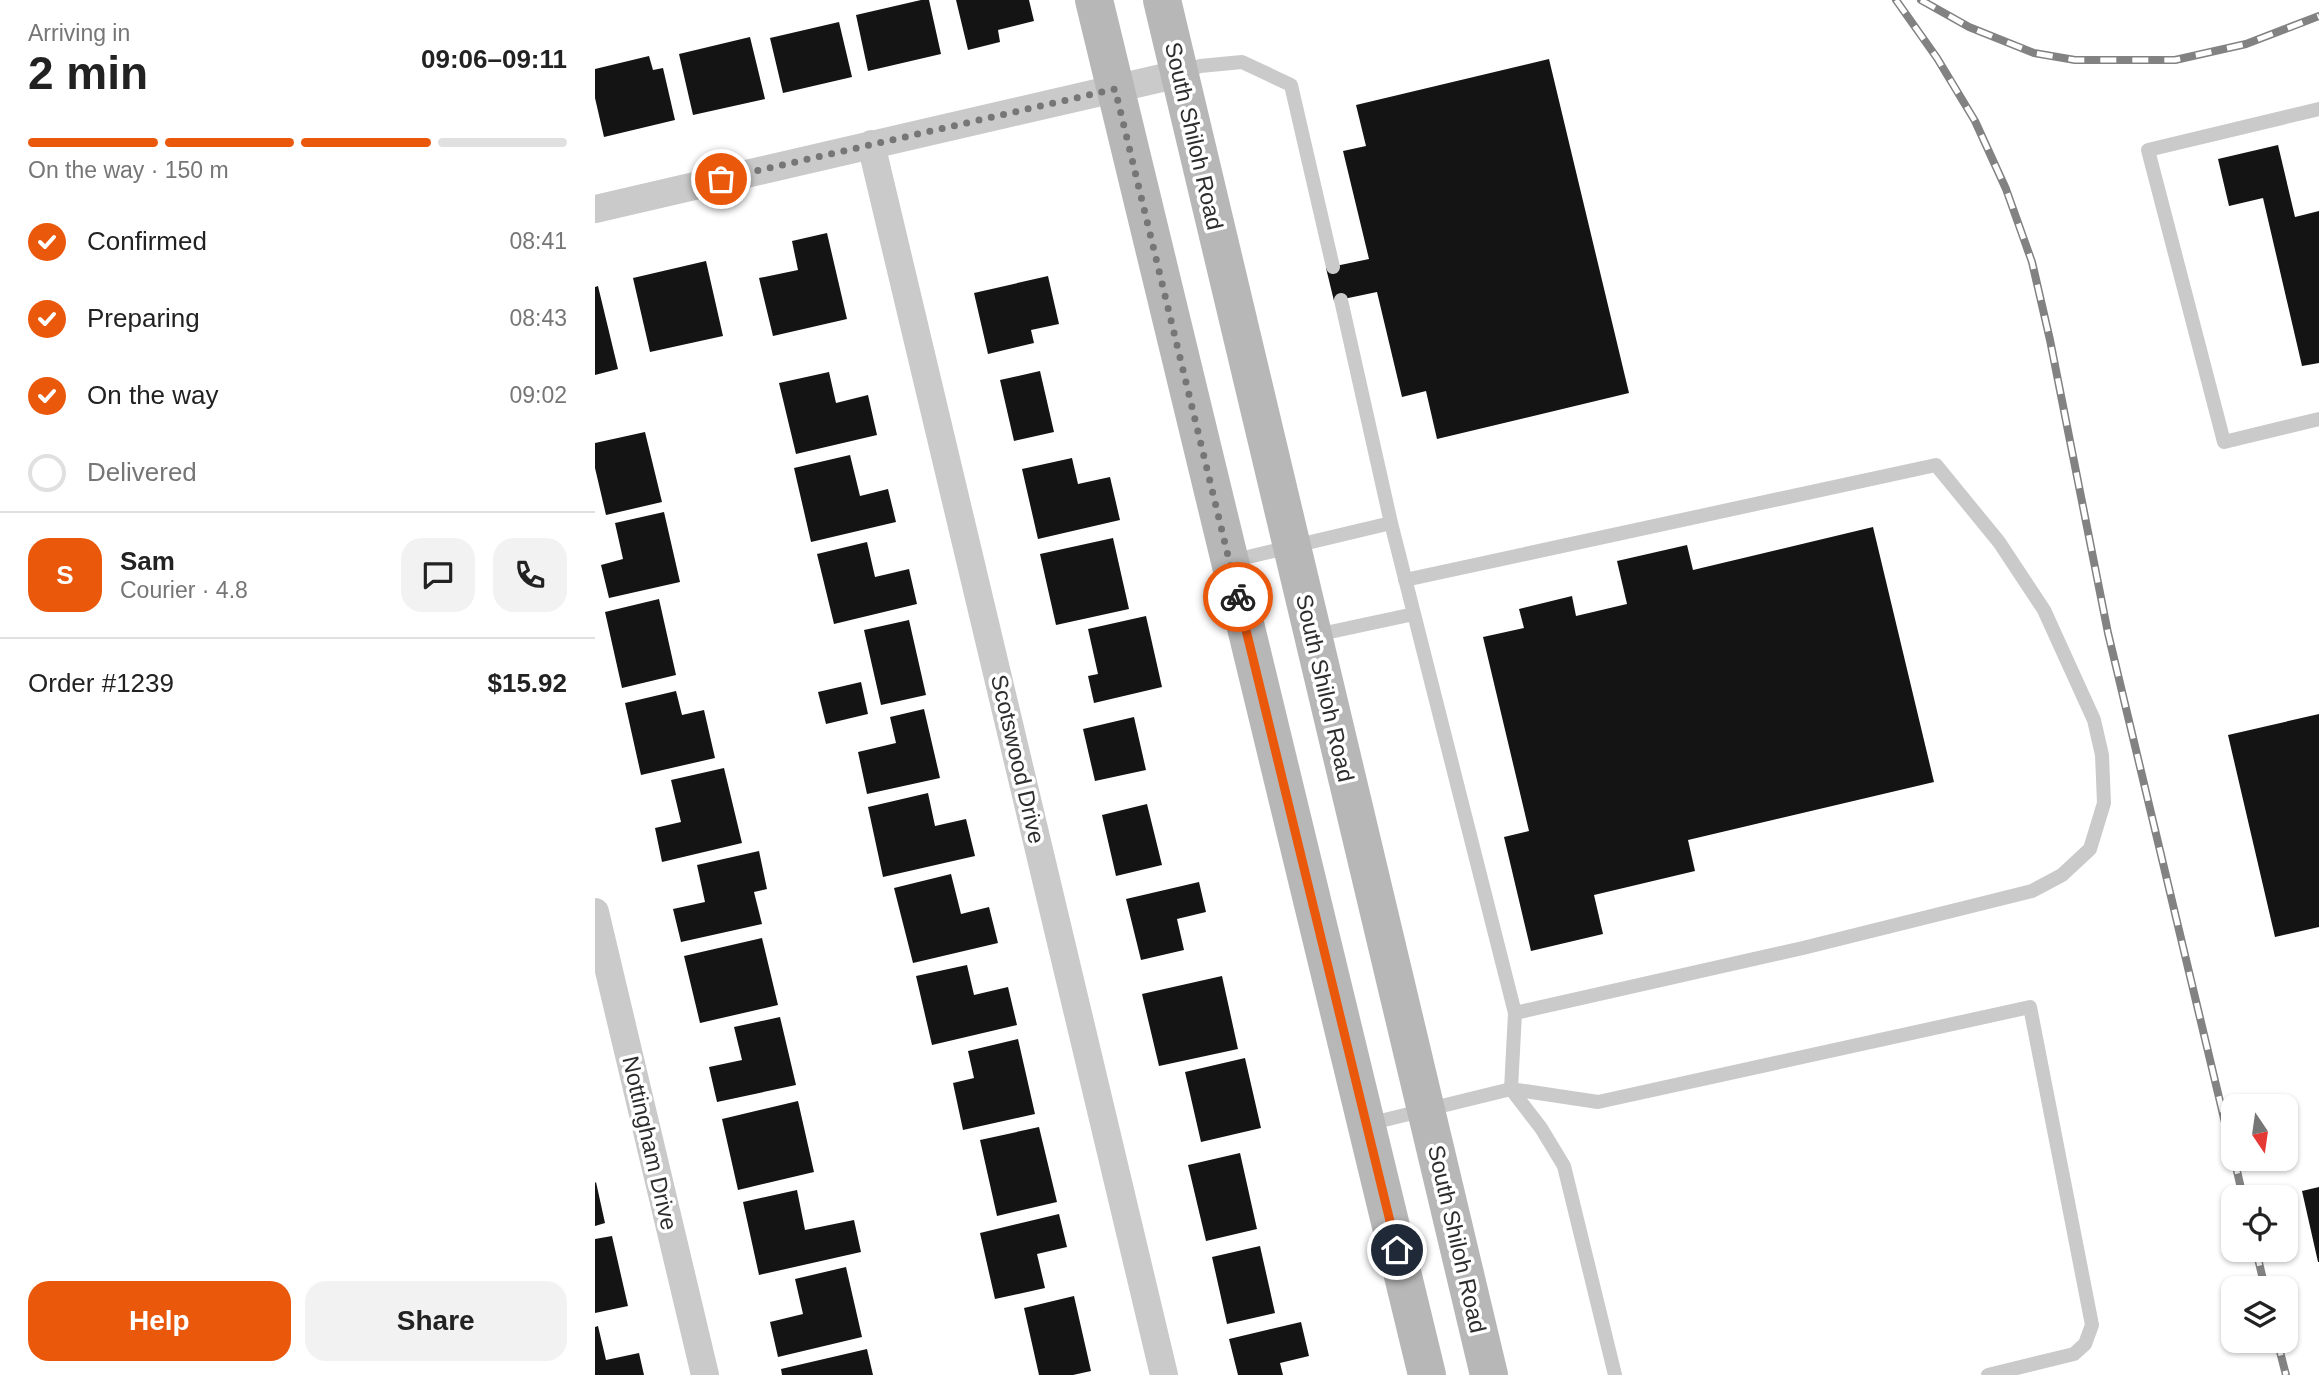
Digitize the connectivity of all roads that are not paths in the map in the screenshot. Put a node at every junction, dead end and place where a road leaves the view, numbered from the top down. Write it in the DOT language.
graph roads {
  1 [pos="1094,0"];
  2 [pos="1162,0"];
  3 [pos="1179,74"];
  4 [pos="1115,89"];
  5 [pos="2319,109"];
  6 [pos="871,144"];
  7 [pos="595,209"];
  8 [pos="1333,267"];
  9 [pos="1341,300"];
  10 [pos="2319,419"];
  11 [pos="1391,523"];
  12 [pos="1292,547"];
  13 [pos="1230,562"];
  14 [pos="1405,580"];
  15 [pos="1414,614"];
  16 [pos="1313,636"];
  17 [pos="595,912"];
  18 [pos="1515,1013"];
  19 [pos="1511,1089"];
  20 [pos="1426,1109"];
  21 [pos="1367,1124"];
  22 [pos="705,1375"];
  23 [pos="1164,1375"];
  24 [pos="1427,1375"];
  25 [pos="1489,1375"];
  26 [pos="1615,1375"];
  27 [pos="1987,1375"];
  1 -- 4 [label="main road"];
  2 -- 3 [label="main road, South Shiloh Road"];
  3 -- 4 [label="street"];
  3 -- 8 [label="lane"];
  3 -- 12 [label="main road, South Shiloh Road"];
  4 -- 6 [label="street"];
  4 -- 13 [label="main road"];
  5 -- 10 [label="lane"];
  6 -- 7 [label="street"];
  6 -- 23 [label="street, Scotswood Drive"];
  9 -- 11 [label="lane"];
  11 -- 12 [label="lane"];
  11 -- 14 [label="lane"];
  12 -- 13 [label="lane"];
  12 -- 16 [label="main road, South Shiloh Road"];
  13 -- 21 [label="main road"];
  14 -- 15 [label="lane"];
  14 -- 18 [label="lane"];
  15 -- 16 [label="lane"];
  15 -- 18 [label="lane"];
  16 -- 20 [label="main road, South Shiloh Road"];
  17 -- 22 [label="street, Nottingham Drive"];
  18 -- 19 [label="lane"];
  19 -- 20 [label="lane"];
  19 -- 26 [label="lane"];
  19 -- 27 [label="lane"];
  20 -- 21 [label="lane"];
  20 -- 25 [label="main road, South Shiloh Road"];
  21 -- 24 [label="main road"];
}
